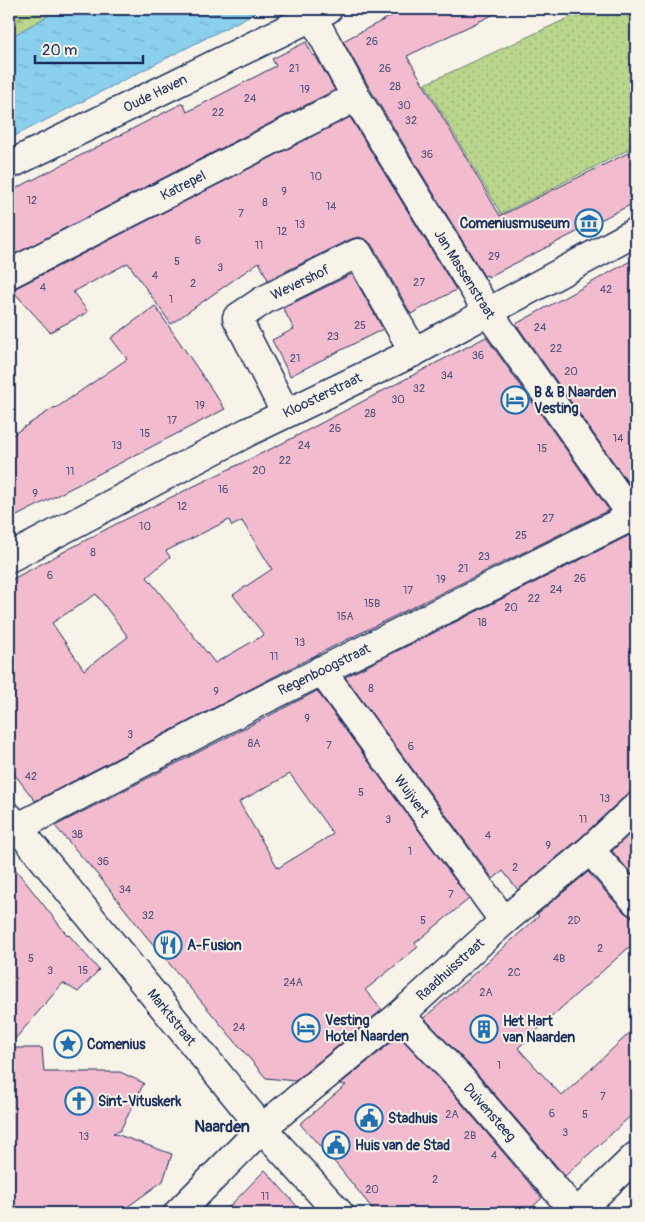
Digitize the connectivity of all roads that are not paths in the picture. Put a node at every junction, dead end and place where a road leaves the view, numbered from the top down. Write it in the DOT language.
graph roads {
  1 [pos="320,13"];
  2 [pos="356,96"];
  3 [pos="9,165"];
  4 [pos="636,232"];
  5 [pos="9,274"];
  6 [pos="488,312"];
  7 [pos="414,352"];
  8 [pos="285,412"];
  9 [pos="635,519"];
  10 [pos="9,558"];
  11 [pos="321,670"];
  12 [pos="636,807"];
  13 [pos="11,825"];
  14 [pos="590,850"];
  15 [pos="636,902"];
  16 [pos="504,921"];
  17 [pos="400,1014"];
  18 [pos="262,1128"];
  19 [pos="636,1156"];
  20 [pos="178,1213"];
  21 [pos="339,1213"];
  22 [pos="576,1213"];
  1 -- 2 [label="street, Jan Massenstraat"];
  1 -- 3 [label="street, Oude Haven"];
  2 -- 5 [label="street, Katrepel"];
  2 -- 6 [label="street, Jan Massenstraat"];
  4 -- 6 [label="street, Kloosterstraat"];
  6 -- 7 [label="street, Kloosterstraat"];
  6 -- 9 [label="street, Jan Massenstraat"];
  7 -- 8 [label="street, Kloosterstraat"];
  7 -- 8 [label="street, Wevershof"];
  8 -- 10 [label="street, Kloosterstraat"];
  9 -- 11 [label="street, Regenboogstraat"];
  11 -- 13 [label="street, Regenboogstraat"];
  11 -- 16 [label="street, Wuijvert"];
  12 -- 14 [label="street, Raadhuisstraat"];
  13 -- 18 [label="street, Marktstraat"];
  14 -- 15 [label="street"];
  14 -- 16 [label="street, Raadhuisstraat"];
  16 -- 17 [label="street, Raadhuisstraat"];
  17 -- 18 [label="street, Raadhuisstraat"];
  17 -- 22 [label="street, Duivensteeg"];
  18 -- 20 [label="street, Raadhuisstraat"];
  18 -- 21 [label="street, Marktstraat"];
  19 -- 22 [label="street"];
}
